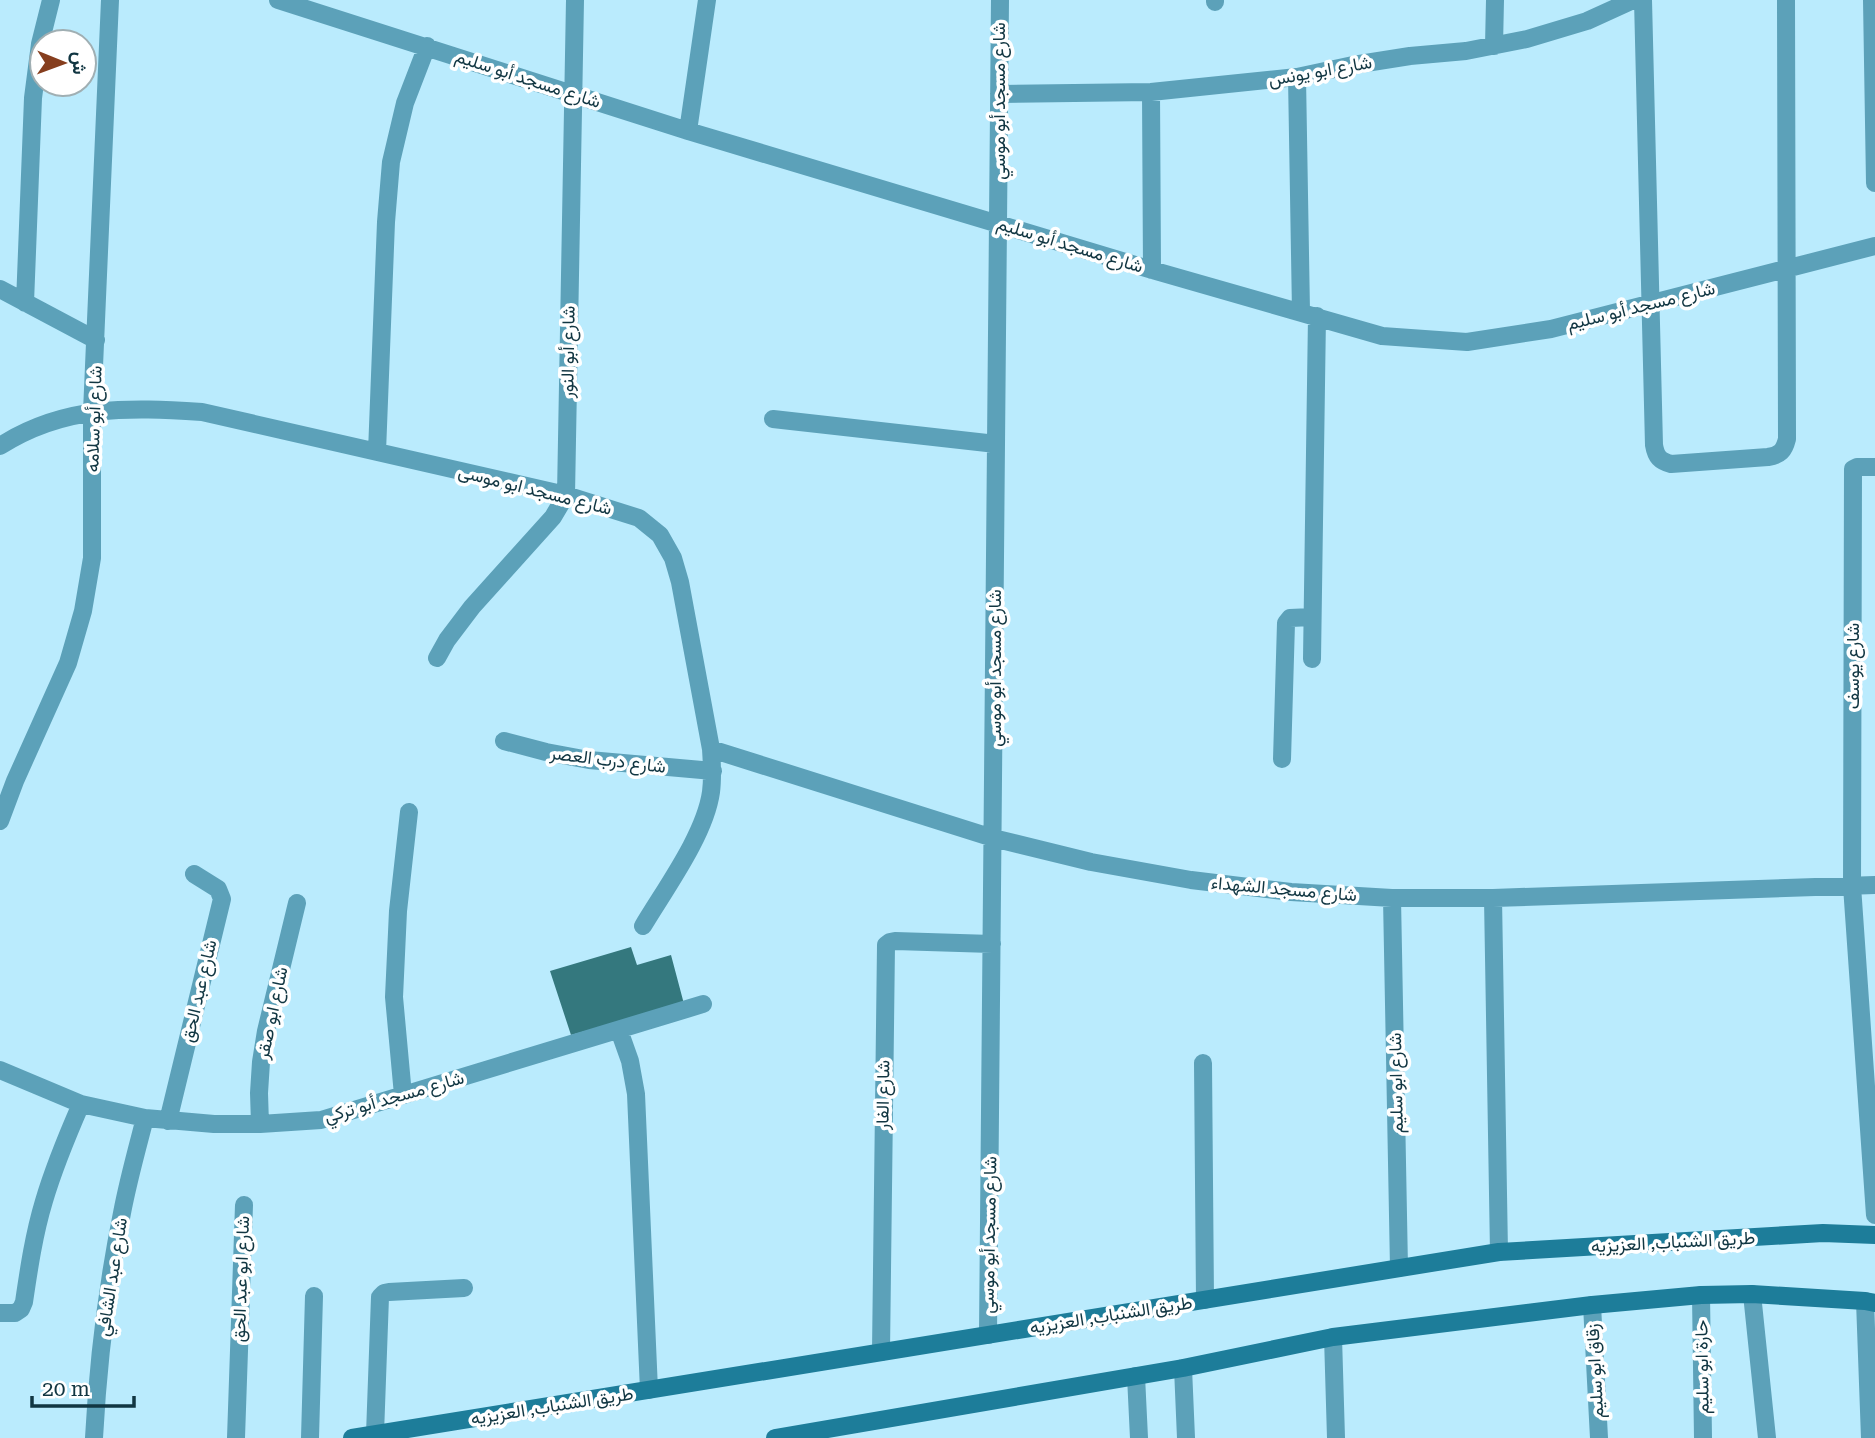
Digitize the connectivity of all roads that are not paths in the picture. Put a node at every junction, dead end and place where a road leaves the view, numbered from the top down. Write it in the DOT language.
graph roads {
  1 [pos="51,0"];
  2 [pos="110,0"];
  3 [pos="278,0"];
  4 [pos="575,0"];
  5 [pos="707,0"];
  6 [pos="1000,0"];
  7 [pos="1495,0"];
  8 [pos="1633,0"];
  9 [pos="1643,0"];
  10 [pos="1786,0"];
  11 [pos="1871,0"];
  12 [pos="1494,46"];
  13 [pos="427,47"];
  14 [pos="1297,77"];
  15 [pos="1151,92"];
  16 [pos="573,93"];
  17 [pos="999,94"];
  18 [pos="688,131"];
  19 [pos="1875,183"];
  20 [pos="998,223"];
  21 [pos="1875,246"];
  22 [pos="1786,269"];
  23 [pos="1152,270"];
  24 [pos="0,289"];
  25 [pos="25,303"];
  26 [pos="1651,304"];
  27 [pos="1309,314"];
  28 [pos="96,340"];
  29 [pos="92,412"];
  30 [pos="773,419"];
  31 [pos="996,444"];
  32 [pos="0,446"];
  33 [pos="377,452"];
  34 [pos="1875,467"];
  35 [pos="566,495"];
  36 [pos="1312,617"];
  37 [pos="437,658"];
  38 [pos="1312,659"];
  39 [pos="504,740"];
  40 [pos="711,749"];
  41 [pos="1282,759"];
  42 [pos="713,771"];
  43 [pos="410,812"];
  44 [pos="0,821"];
  45 [pos="993,838"];
  46 [pos="194,874"];
  47 [pos="1875,885"];
  48 [pos="1852,886"];
  49 [pos="1392,898"];
  50 [pos="1493,898"];
  51 [pos="297,903"];
  52 [pos="643,926"];
  53 [pos="992,944"];
  54 [pos="703,1004"];
  55 [pos="618,1030"];
  56 [pos="1203,1063"];
  57 [pos="0,1070"];
  58 [pos="403,1095"];
  59 [pos="81,1104"];
  60 [pos="145,1118"];
  61 [pos="168,1121"];
  62 [pos="260,1124"];
  63 [pos="244,1205"];
  64 [pos="1875,1215"];
  65 [pos="1875,1234"];
  66 [pos="1499,1252"];
  67 [pos="1399,1268"];
  68 [pos="464,1288"];
  69 [pos="1752,1294"];
  70 [pos="1701,1295"];
  71 [pos="314,1296"];
  72 [pos="1205,1300"];
  73 [pos="1870,1302"];
  74 [pos="1592,1305"];
  75 [pos="0,1312"];
  76 [pos="988,1335"];
  77 [pos="1333,1337"];
  78 [pos="881,1352"];
  79 [pos="1183,1368"];
  80 [pos="1136,1376"];
  81 [pos="649,1390"];
  82 [pos="374,1434"];
  83 [pos="94,1438"];
  84 [pos="236,1438"];
  85 [pos="310,1438"];
  86 [pos="352,1438"];
  87 [pos="775,1438"];
  88 [pos="1139,1438"];
  89 [pos="1186,1438"];
  90 [pos="1336,1438"];
  91 [pos="1599,1438"];
  92 [pos="1703,1438"];
  93 [pos="1767,1438"];
  94 [pos="1870,1438"];
  1 -- 25 [label="street"];
  2 -- 28 [label="street, شارع أبو سلامه"];
  3 -- 13 [label="street, شارع مسجد أبو سليم"];
  4 -- 16 [label="street, شارع أبو النور"];
  5 -- 18 [label="street"];
  6 -- 17 [label="street, شارع مسجد أبو موسي"];
  7 -- 12 [label="street"];
  8 -- 12 [label="street, شارع ابو يونس"];
  9 -- 26 [label="street"];
  10 -- 22 [label="street"];
  11 -- 19 [label="street"];
  12 -- 14 [label="street, شارع ابو يونس"];
  13 -- 16 [label="street, شارع مسجد أبو سليم"];
  13 -- 33 [label="street"];
  14 -- 15 [label="street, شارع ابو يونس"];
  14 -- 27 [label="street"];
  15 -- 17 [label="street, شارع ابو يونس"];
  15 -- 23 [label="street"];
  16 -- 18 [label="street, شارع مسجد أبو سليم"];
  16 -- 35 [label="street, شارع أبو النور"];
  17 -- 20 [label="street, شارع مسجد أبو موسي"];
  18 -- 20 [label="street, شارع مسجد أبو سليم"];
  20 -- 23 [label="street, شارع مسجد أبو سليم"];
  20 -- 31 [label="street, شارع مسجد أبو موسي"];
  21 -- 22 [label="street, شارع مسجد أبو سليم"];
  22 -- 26 [label="street, شارع مسجد أبو سليم"];
  22 -- 26 [label="street"];
  23 -- 27 [label="street, شارع مسجد أبو سليم"];
  24 -- 25 [label="street"];
  25 -- 28 [label="street"];
  26 -- 27 [label="street, شارع مسجد أبو سليم"];
  27 -- 36 [label="street"];
  28 -- 29 [label="street, شارع أبو سلامه"];
  29 -- 32 [label="street, شارع مسجد ابو موسى"];
  29 -- 33 [label="street, شارع مسجد ابو موسى"];
  29 -- 44 [label="street, شارع أبو سلامه"];
  30 -- 31 [label="street"];
  31 -- 45 [label="street, شارع مسجد أبو موسي"];
  33 -- 35 [label="street, شارع مسجد ابو موسى"];
  34 -- 48 [label="street, شارع يوسف"];
  35 -- 37 [label="street"];
  35 -- 40 [label="street, شارع مسجد ابو موسى"];
  36 -- 38 [label="street"];
  36 -- 41 [label="street"];
  39 -- 42 [label="street, شارع درب العصر"];
  40 -- 42 [label="street, شارع مسجد ابو موسى"];
  40 -- 45 [label="street, شارع مسجد الشهداء"];
  42 -- 52 [label="street, شارع مسجد ابو موسى"];
  43 -- 58 [label="street"];
  45 -- 49 [label="street, شارع مسجد الشهداء"];
  45 -- 53 [label="street, شارع مسجد أبو موسي"];
  46 -- 61 [label="street, شارع عبد الحق"];
  47 -- 48 [label="street, شارع مسجد الشهداء"];
  48 -- 50 [label="street, شارع مسجد الشهداء"];
  48 -- 64 [label="street"];
  49 -- 50 [label="street, شارع مسجد الشهداء"];
  49 -- 67 [label="street, شارع ابو سليم"];
  50 -- 66 [label="street"];
  51 -- 62 [label="street, شارع ابو صقر"];
  53 -- 76 [label="street, شارع مسجد أبو موسي"];
  53 -- 78 [label="street, شارع الفار"];
  54 -- 55 [label="street, شارع مسجد أبو تركي"];
  55 -- 58 [label="street, شارع مسجد أبو تركي"];
  55 -- 81 [label="street"];
  56 -- 72 [label="street"];
  57 -- 59 [label="street, شارع مسجد أبو تركي"];
  58 -- 62 [label="street, شارع مسجد أبو تركي"];
  59 -- 60 [label="street, شارع مسجد أبو تركي"];
  59 -- 75 [label="street"];
  60 -- 61 [label="street, شارع مسجد أبو تركي"];
  60 -- 83 [label="street, شارع عبد الشافي"];
  61 -- 62 [label="street, شارع مسجد أبو تركي"];
  63 -- 84 [label="street, شارع ابو عبد الحق"];
  65 -- 66 [label="street, طريق الشنباب, العزيزيه"];
  66 -- 67 [label="street, طريق الشنباب, العزيزيه"];
  67 -- 72 [label="street, طريق الشنباب, العزيزيه"];
  68 -- 82 [label="street"];
  69 -- 70 [label="street"];
  69 -- 73 [label="street"];
  69 -- 93 [label="street"];
  70 -- 74 [label="street"];
  70 -- 92 [label="street, حارة ابو سليم"];
  71 -- 85 [label="street"];
  72 -- 76 [label="street, طريق الشنباب, العزيزيه"];
  73 -- 94 [label="street"];
  74 -- 77 [label="street"];
  74 -- 91 [label="street, زقاق ابو سليم"];
  76 -- 78 [label="street, طريق الشنباب, العزيزيه"];
  77 -- 79 [label="street"];
  77 -- 90 [label="street"];
  78 -- 81 [label="street, طريق الشنباب, العزيزيه"];
  79 -- 80 [label="street"];
  79 -- 89 [label="street"];
  80 -- 87 [label="street"];
  80 -- 88 [label="street"];
  81 -- 82 [label="street, طريق الشنباب, العزيزيه"];
  82 -- 86 [label="street, طريق الشنباب, العزيزيه"];
}
